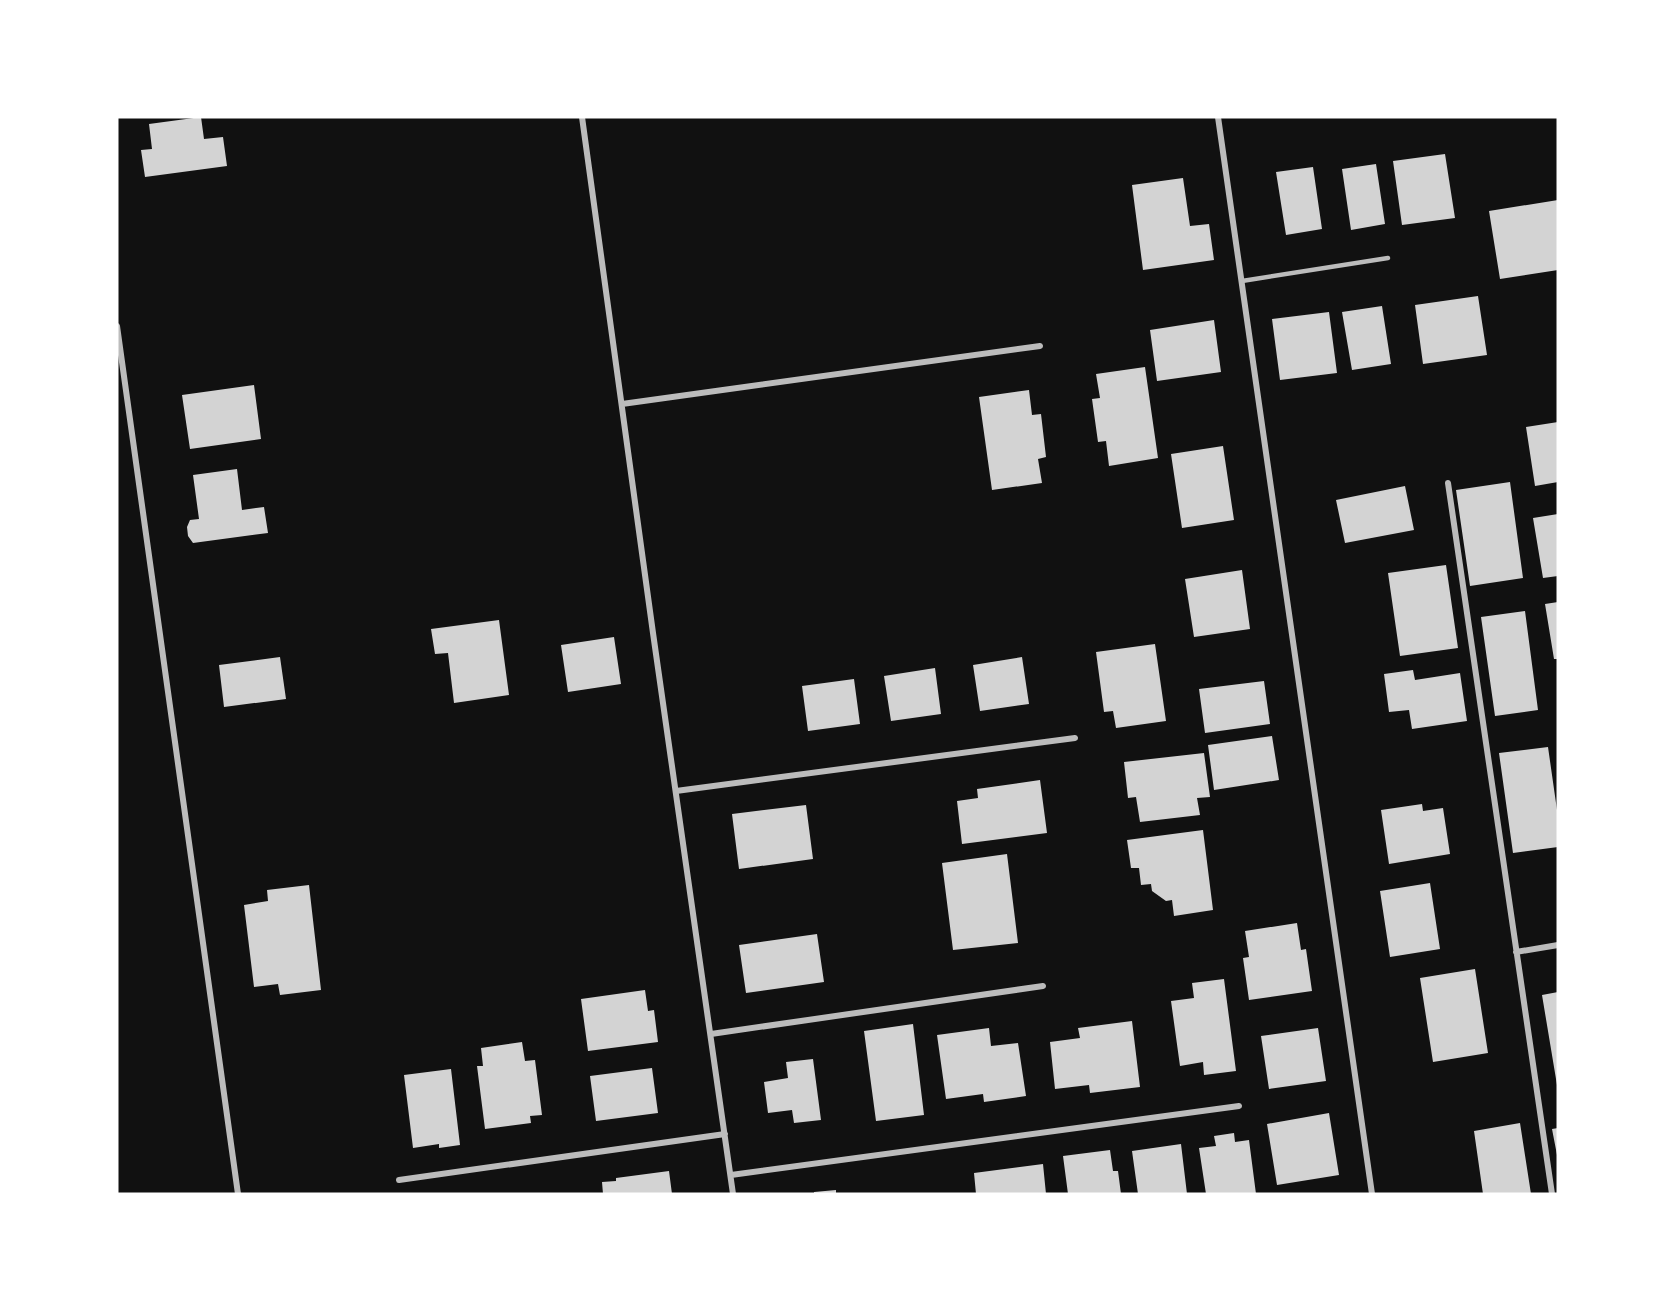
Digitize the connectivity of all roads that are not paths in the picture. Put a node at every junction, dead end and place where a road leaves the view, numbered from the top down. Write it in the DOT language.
graph roads {
  1 [pos="582,117"];
  2 [pos="1218,117"];
  3 [pos="1388,258"];
  4 [pos="1242,282"];
  5 [pos="117,326"];
  6 [pos="1040,346"];
  7 [pos="622,404"];
  8 [pos="1448,483"];
  9 [pos="1075,738"];
  10 [pos="676,791"];
  11 [pos="1558,945"];
  12 [pos="1516,952"];
  13 [pos="1043,986"];
  14 [pos="711,1034"];
  15 [pos="1239,1106"];
  16 [pos="725,1134"];
  17 [pos="731,1175"];
  18 [pos="399,1179"];
  19 [pos="238,1194"];
  20 [pos="733,1194"];
  21 [pos="1372,1194"];
  22 [pos="1552,1194"];
  1 -- 7 [label="street"];
  2 -- 4 [label="street"];
  3 -- 4 [label="lane"];
  4 -- 21 [label="street"];
  5 -- 19 [label="street"];
  6 -- 7 [label="street"];
  7 -- 10 [label="street"];
  8 -- 12 [label="street"];
  9 -- 10 [label="street"];
  10 -- 14 [label="street"];
  11 -- 12 [label="street"];
  12 -- 22 [label="street"];
  13 -- 14 [label="street"];
  14 -- 16 [label="street"];
  15 -- 17 [label="street"];
  16 -- 17 [label="street"];
  16 -- 18 [label="street"];
  17 -- 20 [label="street"];
}
